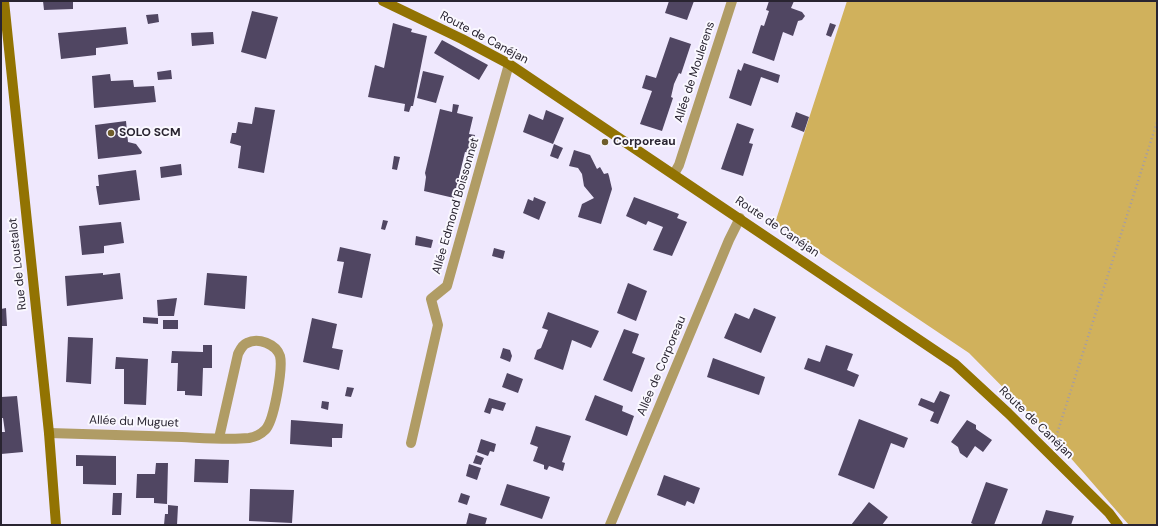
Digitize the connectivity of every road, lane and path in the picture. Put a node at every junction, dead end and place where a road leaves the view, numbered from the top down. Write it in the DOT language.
graph roads {
  1 [pos="4,1"];
  2 [pos="383,1"];
  3 [pos="732,1"];
  4 [pos="509,64"];
  5 [pos="1157,122"];
  6 [pos="674,174"];
  7 [pos="740,218"];
  8 [pos="49,433"];
  9 [pos="218,438"];
  10 [pos="411,443"];
  11 [pos="1050,455"];
  12 [pos="56,525"];
  13 [pos="610,525"];
  14 [pos="1118,525"];
  1 -- 8 [label="street, Rue de Loustalot"];
  2 -- 4 [label="street, Route de Canéjan"];
  3 -- 6 [label="street, Allée de Moulerens"];
  4 -- 6 [label="street, Route de Canéjan"];
  4 -- 10 [label="street, Allée Edmond Boissonnet"];
  5 -- 11 [label="path"];
  6 -- 7 [label="street, Route de Canéjan"];
  7 -- 11 [label="street, Route de Canéjan"];
  7 -- 13 [label="street, Allée de Corporeau"];
  8 -- 9 [label="street, Allée du Muguet"];
  8 -- 12 [label="street, Rue de Loustalot"];
  9 -- 9 [label="street, Allée du Muguet"];
  11 -- 14 [label="street, Route de Canéjan"];
}
